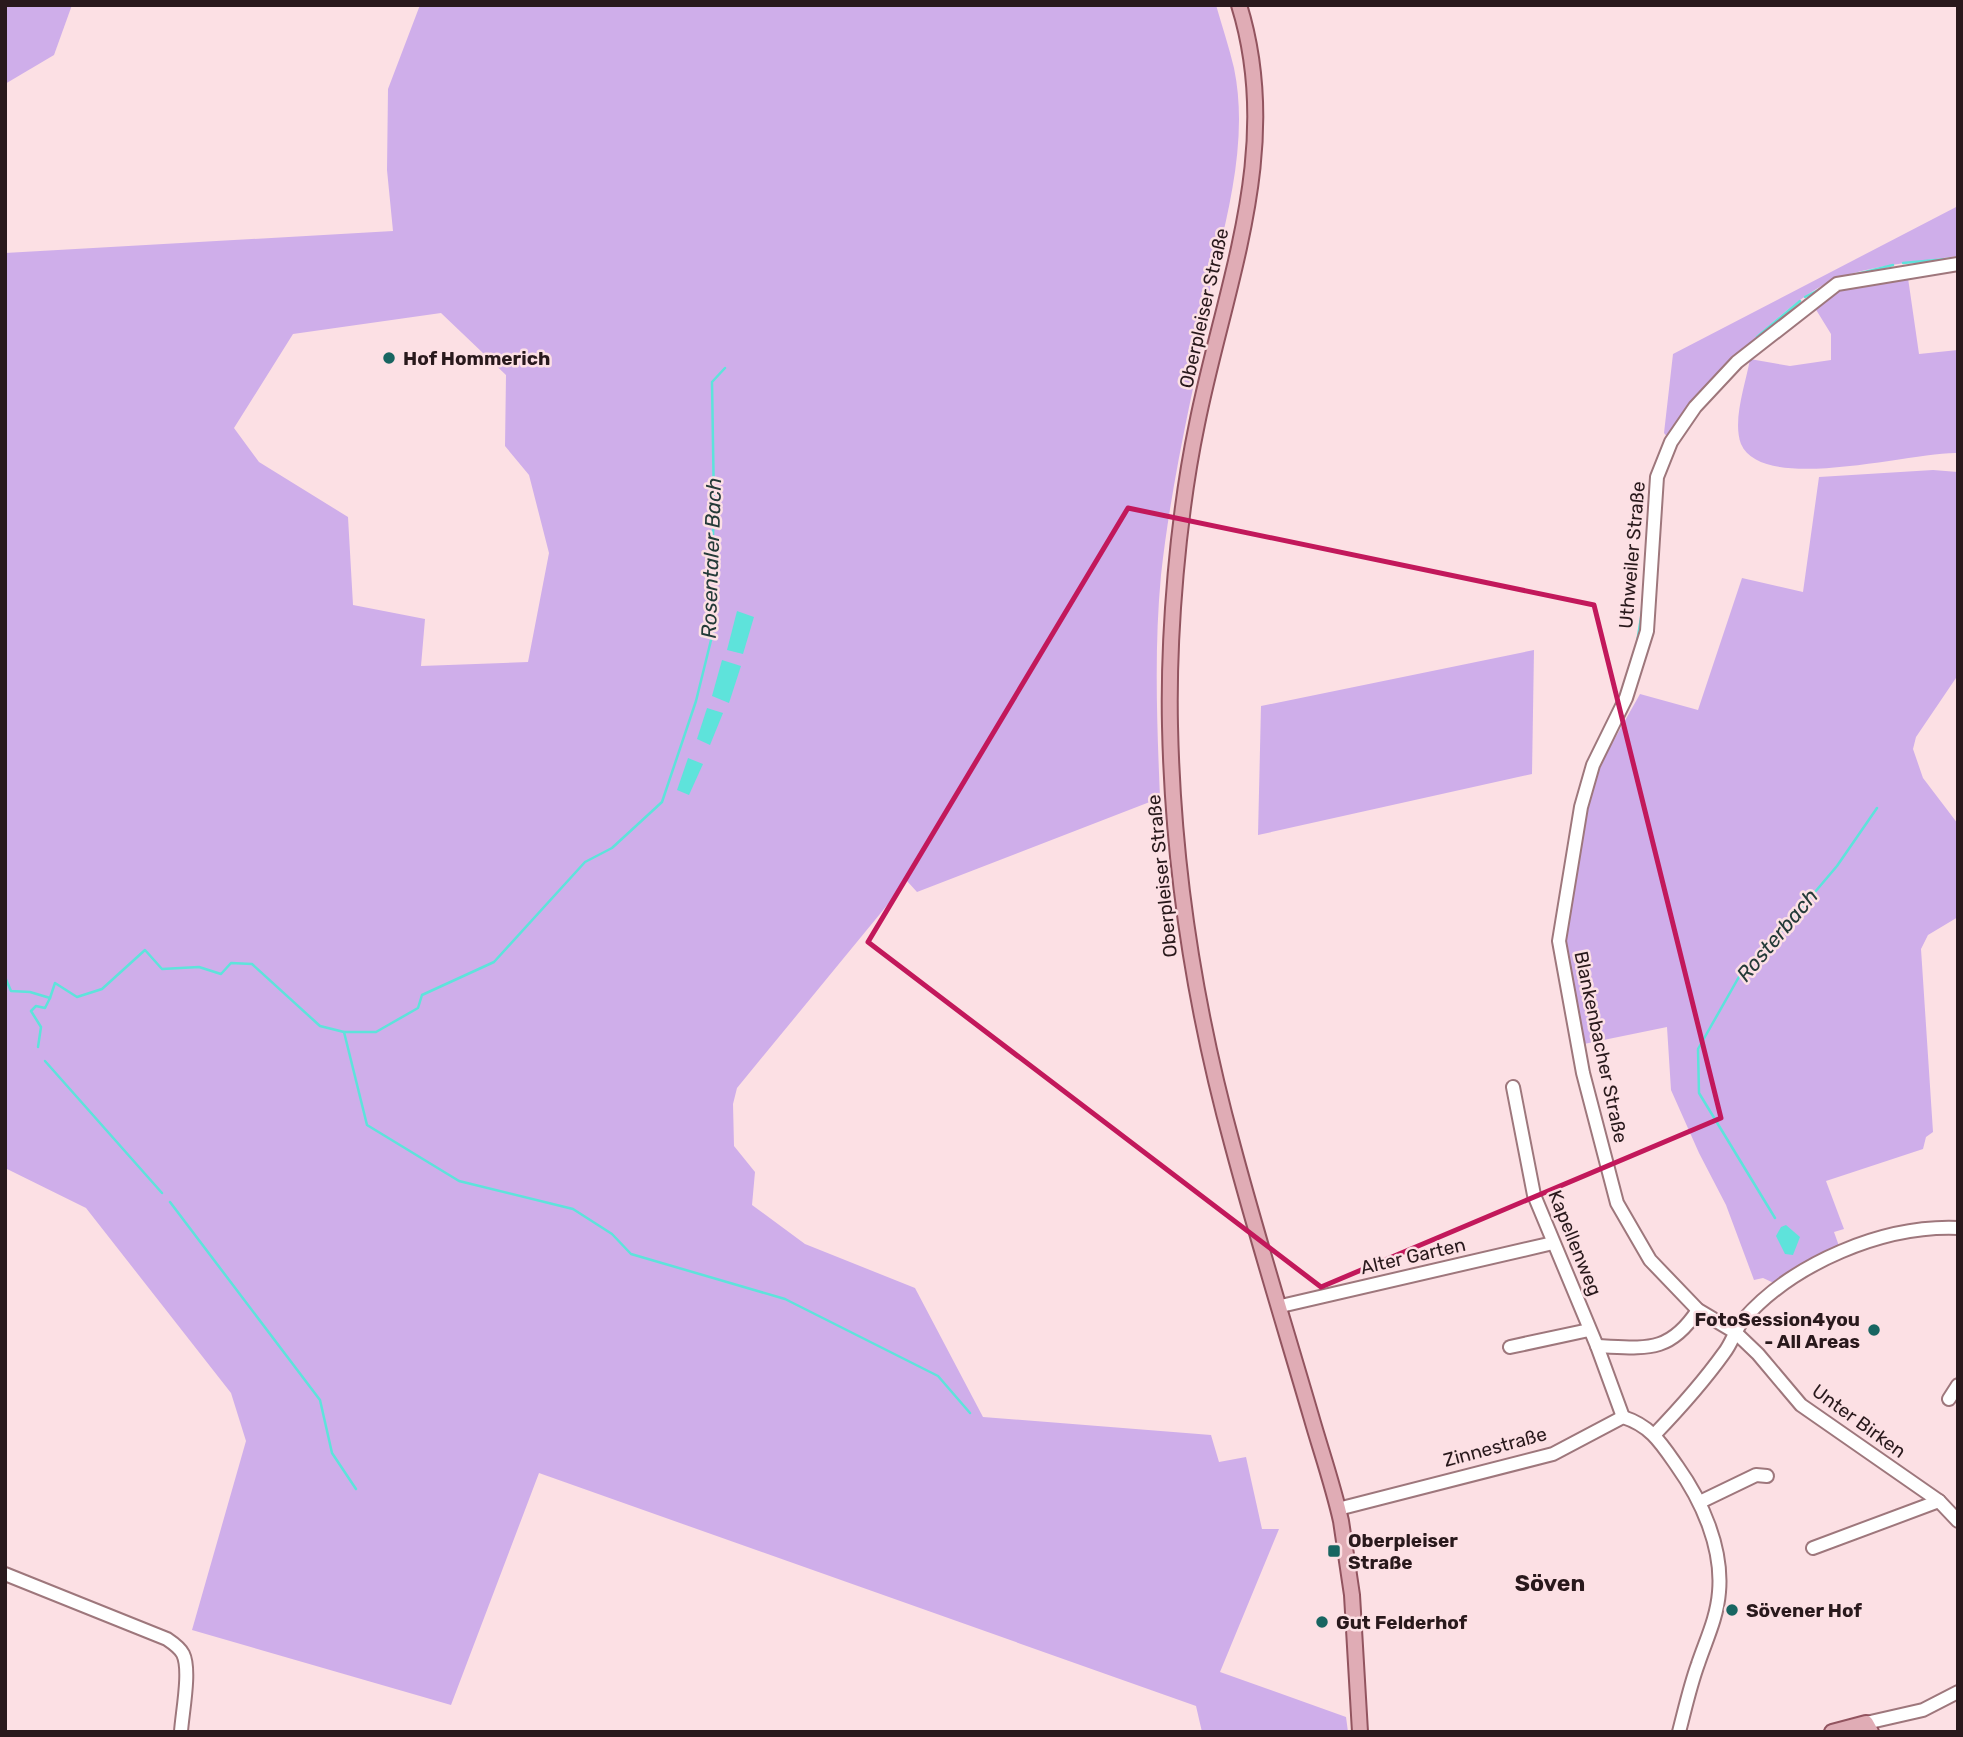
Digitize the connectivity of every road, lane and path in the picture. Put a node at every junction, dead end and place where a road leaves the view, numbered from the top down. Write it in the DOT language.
graph roads {
  1 [pos="1239,5"];
  2 [pos="1958,264"];
  3 [pos="1593,765"];
  4 [pos="1513,1087"];
  5 [pos="1958,1228"];
  6 [pos="1553,1243"];
  7 [pos="1281,1306"];
  8 [pos="1698,1310"];
  9 [pos="1589,1330"];
  10 [pos="1735,1332"];
  11 [pos="1597,1346"];
  12 [pos="1510,1347"];
  13 [pos="1958,1385"];
  14 [pos="1949,1399"];
  15 [pos="1623,1417"];
  16 [pos="1655,1434"];
  17 [pos="1766,1476"];
  18 [pos="1939,1501"];
  19 [pos="1700,1502"];
  20 [pos="1338,1509"];
  21 [pos="1958,1521"];
  22 [pos="1813,1548"];
  23 [pos="5,1574"];
  24 [pos="1958,1692"];
  25 [pos="1869,1727"];
  26 [pos="181,1732"];
  27 [pos="1360,1732"];
  28 [pos="1679,1732"];
  29 [pos="1832,1732"];
  1 -- 7 [label="main road, Oberpleiser Straße"];
  2 -- 3 [label="street, Uthweiler Straße"];
  3 -- 8 [label="street, Blankenbacher Straße"];
  4 -- 6 [label="street, Kapellenweg"];
  5 -- 10 [label="street"];
  6 -- 7 [label="street, Alter Garten"];
  6 -- 9 [label="street, Kapellenweg"];
  7 -- 20 [label="main road, Oberpleiser Straße"];
  8 -- 10 [label="street, Blankenbacher Straße"];
  8 -- 11 [label="street"];
  9 -- 11 [label="street, Kapellenweg"];
  9 -- 12 [label="street"];
  10 -- 16 [label="street"];
  10 -- 18 [label="street, Unter Birken"];
  11 -- 15 [label="street, Kapellenweg"];
  13 -- 14 [label="street"];
  15 -- 16 [label="street"];
  15 -- 20 [label="street, Zinnestraße"];
  16 -- 19 [label="street"];
  17 -- 19 [label="street"];
  18 -- 21 [label="street, Unter Birken"];
  18 -- 22 [label="street"];
  19 -- 28 [label="street"];
  20 -- 27 [label="main road, Oberpleiser Straße"];
  23 -- 26 [label="street"];
  24 -- 25 [label="street"];
  25 -- 29 [label="main road"];
}
